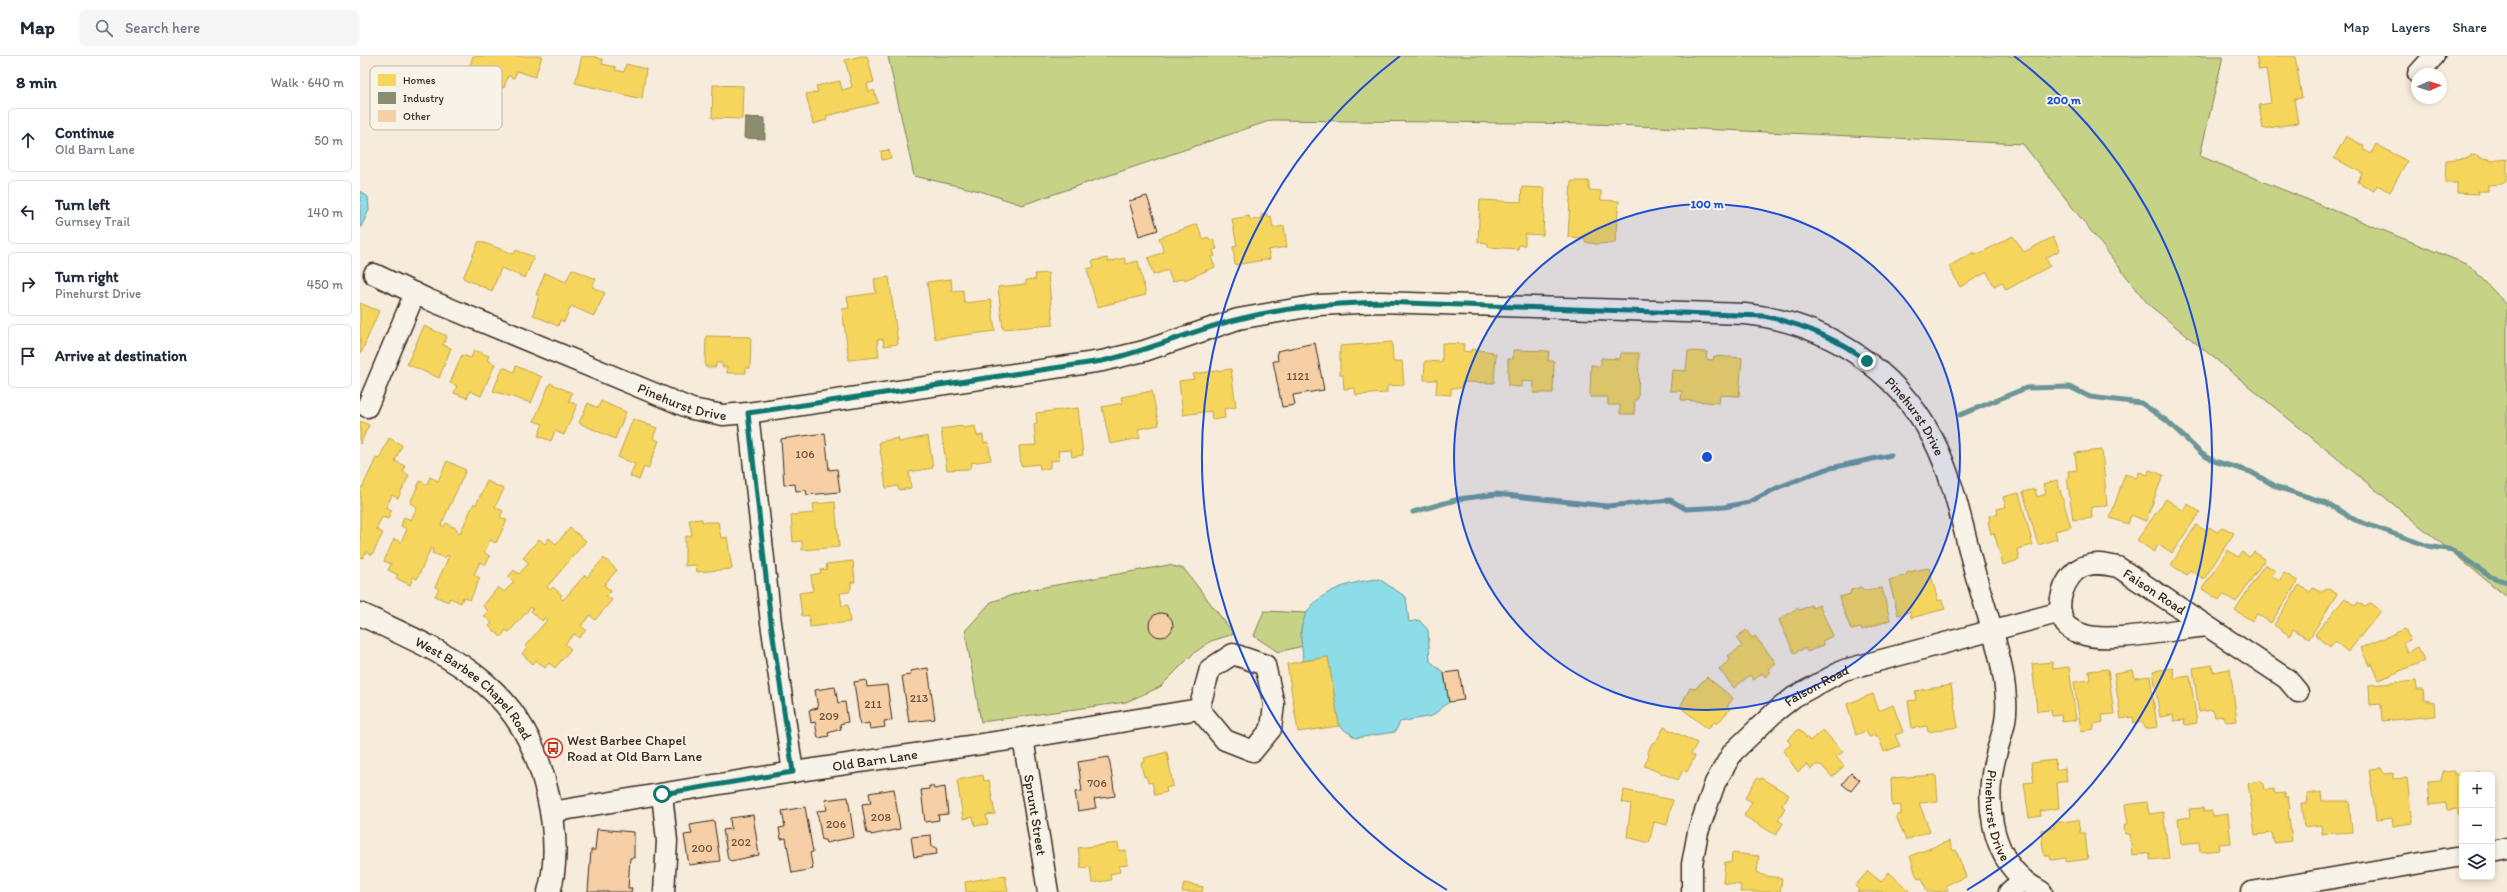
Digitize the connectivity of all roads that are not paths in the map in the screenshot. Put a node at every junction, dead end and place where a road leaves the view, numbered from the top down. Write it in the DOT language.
graph roads {
  1 [pos="2434,56"];
  2 [pos="2423,68"];
  3 [pos="374,274"];
  4 [pos="415,293"];
  5 [pos="367,407"];
  6 [pos="748,413"];
  7 [pos="2061,612"];
  8 [pos="360,614"];
  9 [pos="2206,626"];
  10 [pos="1991,630"];
  11 [pos="2298,692"];
  12 [pos="1199,709"];
  13 [pos="1023,738"];
  14 [pos="793,772"];
  15 [pos="662,794"];
  16 [pos="552,812"];
  17 [pos="2507,848"];
  18 [pos="2495,850"];
  19 [pos="2459,857"];
  20 [pos="2016,886"];
  21 [pos="2318,887"];
  22 [pos="549,892"];
  23 [pos="664,892"];
  24 [pos="1048,892"];
  25 [pos="1692,892"];
  26 [pos="2042,892"];
  27 [pos="2251,892"];
  1 -- 2 [label="street"];
  3 -- 4 [label="street, Pinehurst Drive"];
  4 -- 5 [label="street"];
  4 -- 6 [label="street, Pinehurst Drive"];
  6 -- 10 [label="street, Pinehurst Drive"];
  6 -- 14 [label="street"];
  7 -- 9 [label="street, Faison Road"];
  7 -- 9 [label="street, Faison Road"];
  7 -- 10 [label="street, Faison Road"];
  8 -- 16 [label="street, West Barbee Chapel Road"];
  9 -- 11 [label="street, Faison Road"];
  10 -- 20 [label="street, Pinehurst Drive"];
  10 -- 25 [label="street, Faison Road"];
  12 -- 12 [label="street"];
  12 -- 13 [label="street, Old Barn Lane"];
  13 -- 14 [label="street, Old Barn Lane"];
  13 -- 24 [label="street, Sprunt Street"];
  14 -- 15 [label="street, Old Barn Lane"];
  15 -- 16 [label="street, Old Barn Lane"];
  15 -- 23 [label="street"];
  16 -- 22 [label="street, West Barbee Chapel Road"];
  17 -- 18 [label="street"];
  19 -- 21 [label="street"];
  20 -- 26 [label="street, Pinehurst Drive"];
  21 -- 27 [label="street"];
}
